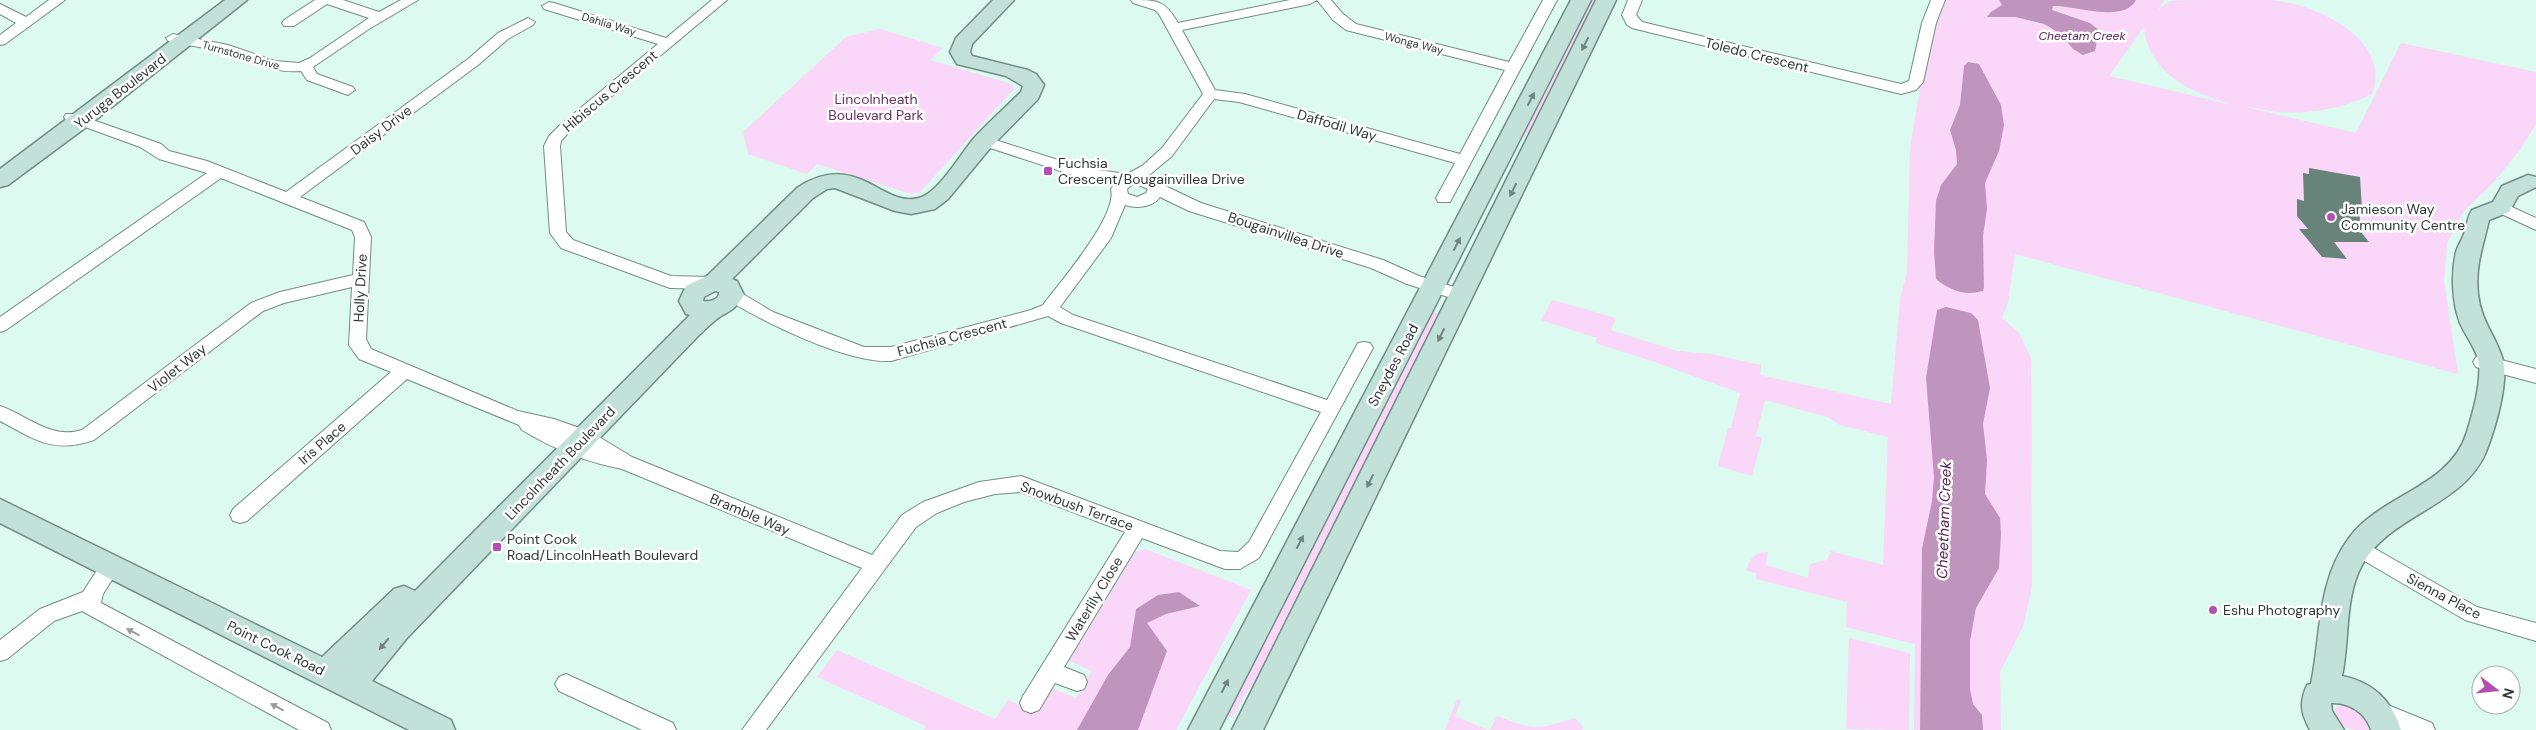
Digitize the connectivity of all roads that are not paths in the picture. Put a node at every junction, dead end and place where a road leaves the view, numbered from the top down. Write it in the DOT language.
graph roads {
  1 [pos="58,0"];
  2 [pos="222,0"];
  3 [pos="237,0"];
  4 [pos="324,0"];
  5 [pos="329,0"];
  6 [pos="411,0"];
  7 [pos="720,0"];
  8 [pos="1004,0"];
  9 [pos="1138,0"];
  10 [pos="1310,0"];
  11 [pos="1324,0"];
  12 [pos="1550,0"];
  13 [pos="1581,0"];
  14 [pos="1606,0"];
  15 [pos="1635,0"];
  16 [pos="1935,1"];
  17 [pos="553,3"];
  18 [pos="0,8"];
  19 [pos="381,17"];
  20 [pos="28,21"];
  21 [pos="289,22"];
  22 [pos="1174,28"];
  23 [pos="179,39"];
  24 [pos="0,41"];
  25 [pos="669,43"];
  26 [pos="306,66"];
  27 [pos="1514,68"];
  28 [pos="348,90"];
  29 [pos="1210,94"];
  30 [pos="76,119"];
  31 [pos="983,141"];
  32 [pos="1167,152"];
  33 [pos="1464,160"];
  34 [pos="0,168"];
  35 [pos="219,172"];
  36 [pos="1082,173"];
  37 [pos="2532,177"];
  38 [pos="1132,178"];
  39 [pos="0,180"];
  40 [pos="1155,186"];
  41 [pos="1120,195"];
  42 [pos="290,198"];
  43 [pos="1444,198"];
  44 [pos="1142,202"];
  45 [pos="1194,207"];
  46 [pos="2507,210"];
  47 [pos="2536,225"];
  48 [pos="1105,234"];
  49 [pos="360,279"];
  50 [pos="670,282"];
  51 [pos="1437,282"];
  52 [pos="1464,290"];
  53 [pos="712,297"];
  54 [pos="1049,308"];
  55 [pos="0,326"];
  56 [pos="1364,348"];
  57 [pos="2485,363"];
  58 [pos="404,371"];
  59 [pos="2536,376"];
  60 [pos="1331,408"];
  61 [pos="0,413"];
  62 [pos="572,439"];
  63 [pos="0,510"];
  64 [pos="240,515"];
  65 [pos="1138,528"];
  66 [pos="2358,547"];
  67 [pos="875,566"];
  68 [pos="110,567"];
  69 [pos="91,598"];
  70 [pos="2536,632"];
  71 [pos="2333,642"];
  72 [pos="0,652"];
  73 [pos="1051,671"];
  74 [pos="339,678"];
  75 [pos="1077,682"];
  76 [pos="566,684"];
  77 [pos="2324,691"];
  78 [pos="1030,703"];
  79 [pos="2375,712"];
  80 [pos="320,730"];
  81 [pos="440,730"];
  82 [pos="665,730"];
  83 [pos="753,730"];
  84 [pos="1203,730"];
  85 [pos="1247,730"];
  86 [pos="2329,730"];
  87 [pos="2424,730"];
  1 -- 20 [label="street"];
  2 -- 23 [label="street, Yuruga Boulevard"];
  3 -- 23 [label="street, Yuruga Boulevard"];
  4 -- 21 [label="street"];
  5 -- 19 [label="street"];
  6 -- 19 [label="street"];
  7 -- 25 [label="street, Hibiscus Crescent"];
  8 -- 31 [label="street, Lincolnheath Boulevard"];
  9 -- 22 [label="street"];
  10 -- 22 [label="street"];
  11 -- 27 [label="street, Wonga Way"];
  12 -- 27 [label="street"];
  51 -- 13 [label="street, Sneydes Road, one-way"];
  14 -- 52 [label="street, Sneydes Road, one-way"];
  15 -- 16 [label="street, Toledo Crescent"];
  17 -- 25 [label="street, Dahlia Way"];
  17 -- 42 [label="street, Daisy Drive"];
  18 -- 20 [label="street"];
  19 -- 26 [label="street"];
  20 -- 24 [label="street"];
  22 -- 29 [label="street"];
  23 -- 26 [label="street, Turnstone Drive"];
  23 -- 30 [label="street, Yuruga Boulevard"];
  25 -- 50 [label="street, Hibiscus Crescent"];
  26 -- 28 [label="street"];
  27 -- 33 [label="street"];
  29 -- 32 [label="street"];
  29 -- 33 [label="street, Daffodil Way"];
  30 -- 34 [label="street, Yuruga Boulevard"];
  30 -- 35 [label="street, Holly Drive"];
  30 -- 39 [label="street, Yuruga Boulevard"];
  31 -- 36 [label="street"];
  31 -- 53 [label="street, Lincolnheath Boulevard"];
  32 -- 38 [label="street"];
  32 -- 40 [label="street"];
  33 -- 43 [label="street"];
  35 -- 42 [label="street, Holly Drive"];
  35 -- 55 [label="street"];
  36 -- 38 [label="street"];
  36 -- 41 [label="street"];
  37 -- 46 [label="street"];
  38 -- 40 [label="street"];
  38 -- 41 [label="street"];
  40 -- 44 [label="street"];
  40 -- 45 [label="street, Bougainvillea Drive"];
  41 -- 44 [label="street"];
  41 -- 48 [label="street"];
  42 -- 49 [label="street, Holly Drive"];
  44 -- 45 [label="street, Bougainvillea Drive"];
  44 -- 48 [label="street"];
  45 -- 51 [label="street, Bougainvillea Drive"];
  46 -- 47 [label="street"];
  46 -- 57 [label="street"];
  48 -- 54 [label="street"];
  49 -- 58 [label="street, Holly Drive"];
  49 -- 61 [label="street, Violet Way"];
  50 -- 53 [label="street, Hibiscus Crescent"];
  50 -- 53 [label="street, Hibiscus Crescent"];
  51 -- 52 [label="street, Bougainvillea Drive"];
  84 -- 51 [label="street, Sneydes Road, one-way"];
  52 -- 85 [label="street, Sneydes Road, one-way"];
  53 -- 54 [label="street, Fuchsia Crescent"];
  53 -- 62 [label="street, Lincolnheath Boulevard"];
  54 -- 60 [label="street"];
  56 -- 60 [label="street, Snowbush Terrace"];
  57 -- 59 [label="street"];
  57 -- 66 [label="street"];
  58 -- 62 [label="street, Holly Drive"];
  58 -- 64 [label="street, Iris Place"];
  60 -- 65 [label="street, Snowbush Terrace"];
  62 -- 67 [label="street, Bramble Way"];
  62 -- 74 [label="street, Lincolnheath Boulevard"];
  63 -- 68 [label="street, Point Cook Road"];
  65 -- 67 [label="street, Snowbush Terrace"];
  65 -- 73 [label="street, Waterlily Close"];
  66 -- 70 [label="street, Sienna Place"];
  66 -- 71 [label="street"];
  67 -- 83 [label="street, Snowbush Terrace"];
  68 -- 69 [label="street"];
  68 -- 74 [label="street, Point Cook Road"];
  69 -- 72 [label="street"];
  80 -- 69 [label="street, one-way"];
  71 -- 77 [label="street"];
  71 -- 79 [label="street"];
  73 -- 75 [label="street"];
  73 -- 78 [label="street, Waterlily Close"];
  74 -- 81 [label="street, Point Cook Road"];
  76 -- 82 [label="street"];
  77 -- 79 [label="street"];
  77 -- 86 [label="street"];
  79 -- 87 [label="street"];
}
